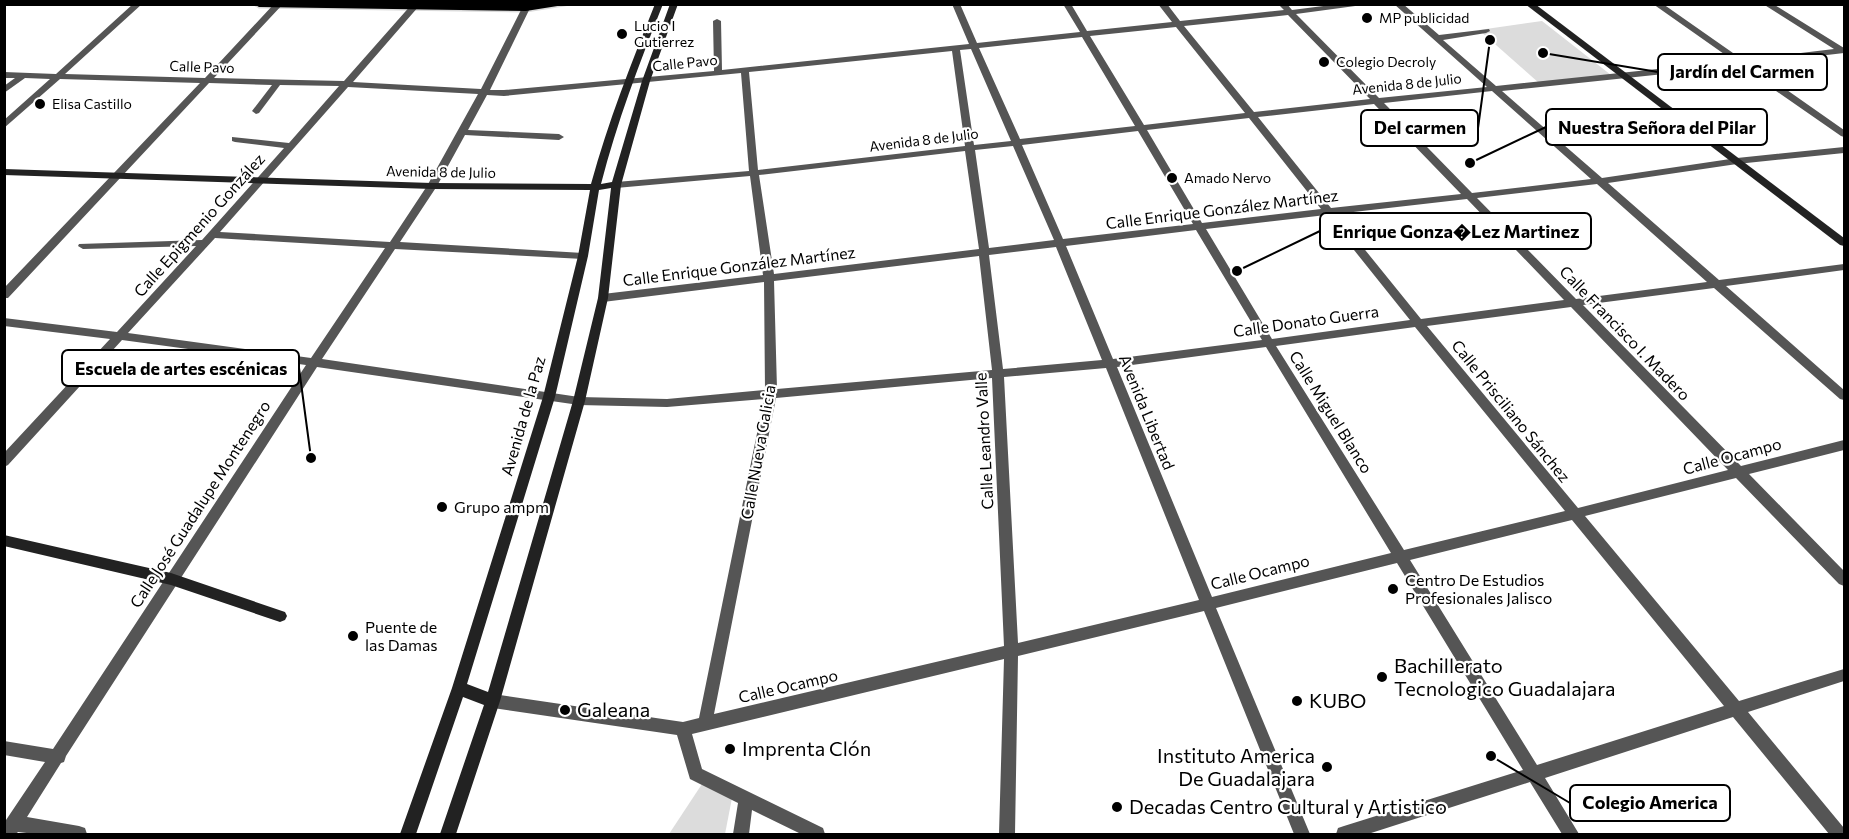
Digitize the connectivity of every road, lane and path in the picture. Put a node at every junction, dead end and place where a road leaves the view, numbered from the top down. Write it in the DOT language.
graph roads {
  1 [pos="138,4"];
  2 [pos="259,4"];
  3 [pos="552,4"];
  4 [pos="565,4"];
  5 [pos="659,4"];
  6 [pos="674,4"];
  7 [pos="956,4"];
  8 [pos="1067,4"];
  9 [pos="1162,4"];
  10 [pos="1282,4"];
  11 [pos="1366,4"];
  12 [pos="1398,4"];
  13 [pos="1529,4"];
  14 [pos="1657,4"];
  15 [pos="1767,4"];
  16 [pos="279,5"];
  17 [pos="415,6"];
  18 [pos="530,6"];
  19 [pos="1290,13"];
  20 [pos="717,21"];
  21 [pos="1179,25"];
  22 [pos="1486,31"];
  23 [pos="1086,35"];
  24 [pos="1437,38"];
  25 [pos="976,46"];
  26 [pos="956,49"];
  27 [pos="1844,50"];
  28 [pos="1742,63"];
  29 [pos="745,70"];
  30 [pos="718,73"];
  31 [pos="4,75"];
  32 [pos="22,76"];
  33 [pos="58,76"];
  34 [pos="1624,76"];
  35 [pos="208,81"];
  36 [pos="646,81"];
  37 [pos="278,82"];
  38 [pos="627,83"];
  39 [pos="346,84"];
  40 [pos="1495,88"];
  41 [pos="4,91"];
  42 [pos="484,92"];
  43 [pos="1376,101"];
  44 [pos="256,111"];
  45 [pos="1252,116"];
  46 [pos="4,125"];
  47 [pos="1143,129"];
  48 [pos="462,132"];
  49 [pos="1845,134"];
  50 [pos="559,137"];
  51 [pos="235,139"];
  52 [pos="1017,143"];
  53 [pos="291,146"];
  54 [pos="969,148"];
  55 [pos="1845,150"];
  56 [pos="1737,161"];
  57 [pos="4,172"];
  58 [pos="754,173"];
  59 [pos="117,176"];
  60 [pos="260,181"];
  61 [pos="1601,181"];
  62 [pos="616,185"];
  63 [pos="432,186"];
  64 [pos="595,187"];
  65 [pos="1467,196"];
  66 [pos="1329,212"];
  67 [pos="1201,226"];
  68 [pos="208,239"];
  69 [pos="1060,243"];
  70 [pos="1845,243"];
  71 [pos="395,244"];
  72 [pos="83,246"];
  73 [pos="984,252"];
  74 [pos="583,256"];
  75 [pos="1845,267"];
  76 [pos="769,277"];
  77 [pos="1716,284"];
  78 [pos="4,295"];
  79 [pos="603,298"];
  80 [pos="1573,303"];
  81 [pos="4,322"];
  82 [pos="1418,323"];
  83 [pos="119,337"];
  84 [pos="1269,343"];
  85 [pos="316,362"];
  86 [pos="1109,364"];
  87 [pos="998,373"];
  88 [pos="771,395"];
  89 [pos="1845,396"];
  90 [pos="549,397"];
  91 [pos="579,401"];
  92 [pos="1845,445"];
  93 [pos="4,462"];
  94 [pos="1739,473"];
  95 [pos="1575,514"];
  96 [pos="4,540"];
  97 [pos="1401,556"];
  98 [pos="171,579"];
  99 [pos="1845,580"];
  100 [pos="1206,603"];
  101 [pos="280,616"];
  102 [pos="1011,652"];
  103 [pos="1845,675"];
  104 [pos="459,688"];
  105 [pos="493,701"];
  106 [pos="1736,709"];
  107 [pos="705,724"];
  108 [pos="683,729"];
  109 [pos="4,748"];
  110 [pos="58,757"];
  111 [pos="1533,774"];
  112 [pos="746,799"];
  113 [pos="11,829"];
  114 [pos="79,834"];
  115 [pos="408,834"];
  116 [pos="448,834"];
  117 [pos="741,834"];
  118 [pos="817,834"];
  119 [pos="1007,834"];
  120 [pos="1302,834"];
  121 [pos="1344,834"];
  122 [pos="1571,834"];
  123 [pos="1839,834"];
  1 -- 33 [label="street"];
  2 -- 16 [label="main road"];
  3 -- 18 [label="main road"];
  4 -- 18 [label="main road"];
  5 -- 38 [label="street, Avenida de la Paz"];
  6 -- 36 [label="street"];
  7 -- 25 [label="street, Avenida Libertad"];
  8 -- 23 [label="street, Calle Miguel Blanco"];
  9 -- 21 [label="street, Calle Prisciliano Sánchez"];
  10 -- 19 [label="street, Calle Francisco I. Madero"];
  11 -- 19 [label="street, Calle Pavo"];
  12 -- 24 [label="street"];
  13 -- 34 [label="street"];
  14 -- 28 [label="street"];
  15 -- 27 [label="street"];
  16 -- 17 [label="main road"];
  16 -- 35 [label="street"];
  17 -- 18 [label="main road"];
  17 -- 39 [label="street, Calle Epigmenio González"];
  18 -- 42 [label="street, Calle José Guadalupe Montenegro"];
  19 -- 21 [label="street, Calle Pavo"];
  19 -- 43 [label="street, Calle Francisco I. Madero"];
  20 -- 30 [label="street"];
  21 -- 23 [label="street, Calle Pavo"];
  21 -- 45 [label="street, Calle Prisciliano Sánchez"];
  22 -- 24 [label="street"];
  23 -- 25 [label="street, Calle Pavo"];
  23 -- 47 [label="street, Calle Miguel Blanco"];
  24 -- 40 [label="street"];
  25 -- 26 [label="street, Calle Pavo"];
  25 -- 52 [label="street, Avenida Libertad"];
  26 -- 29 [label="street, Calle Pavo"];
  26 -- 54 [label="street, Calle Leandro Valle"];
  27 -- 28 [label="street, Avenida 8 de Julio"];
  28 -- 34 [label="street, Avenida 8 de Julio"];
  28 -- 49 [label="street"];
  29 -- 30 [label="street, Calle Pavo"];
  29 -- 58 [label="street, Calle Nueva Galicia"];
  30 -- 36 [label="street, Calle Pavo"];
  31 -- 32 [label="street, Calle Pavo"];
  32 -- 33 [label="street, Calle Pavo"];
  32 -- 41 [label="street"];
  33 -- 35 [label="street, Calle Pavo"];
  33 -- 46 [label="street"];
  34 -- 40 [label="street, Avenida 8 de Julio"];
  34 -- 56 [label="street"];
  35 -- 37 [label="street, Calle Pavo"];
  35 -- 59 [label="street"];
  36 -- 38 [label="street, Calle Pavo"];
  36 -- 62 [label="street"];
  37 -- 39 [label="street, Calle Pavo"];
  37 -- 44 [label="street"];
  38 -- 42 [label="street, Calle Pavo"];
  38 -- 64 [label="street, Avenida de la Paz"];
  39 -- 42 [label="street, Calle Pavo"];
  39 -- 53 [label="street, Calle Epigmenio González"];
  40 -- 43 [label="street, Avenida 8 de Julio"];
  40 -- 61 [label="street"];
  42 -- 48 [label="street, Calle José Guadalupe Montenegro"];
  43 -- 45 [label="street, Avenida 8 de Julio"];
  43 -- 65 [label="street, Calle Francisco I. Madero"];
  45 -- 47 [label="street, Avenida 8 de Julio"];
  45 -- 66 [label="street, Calle Prisciliano Sánchez"];
  47 -- 52 [label="street, Avenida 8 de Julio"];
  47 -- 67 [label="street, Calle Miguel Blanco"];
  48 -- 50 [label="street"];
  48 -- 63 [label="street, Calle José Guadalupe Montenegro"];
  51 -- 53 [label="street"];
  52 -- 54 [label="street, Avenida 8 de Julio"];
  52 -- 69 [label="street, Avenida Libertad"];
  53 -- 60 [label="street, Calle Epigmenio González"];
  54 -- 58 [label="street, Avenida 8 de Julio"];
  54 -- 73 [label="street, Calle Leandro Valle"];
  55 -- 56 [label="street, Calle Enrique González Martínez"];
  56 -- 61 [label="street, Calle Enrique González Martínez"];
  56 -- 70 [label="street"];
  57 -- 59 [label="street, Avenida 8 de Julio"];
  58 -- 62 [label="street, Avenida 8 de Julio"];
  58 -- 76 [label="street, Calle Nueva Galicia"];
  59 -- 60 [label="street, Avenida 8 de Julio"];
  59 -- 78 [label="street"];
  60 -- 63 [label="street, Avenida 8 de Julio"];
  60 -- 68 [label="street, Calle Epigmenio González"];
  61 -- 65 [label="street, Calle Enrique González Martínez"];
  61 -- 77 [label="street"];
  62 -- 64 [label="street, Avenida 8 de Julio"];
  62 -- 79 [label="street"];
  63 -- 64 [label="street, Avenida 8 de Julio"];
  63 -- 71 [label="street, Calle José Guadalupe Montenegro"];
  64 -- 74 [label="street, Avenida de la Paz"];
  65 -- 66 [label="street, Calle Enrique González Martínez"];
  65 -- 80 [label="street, Calle Francisco I. Madero"];
  66 -- 67 [label="street, Calle Enrique González Martínez"];
  66 -- 82 [label="street, Calle Prisciliano Sánchez"];
  67 -- 69 [label="street, Calle Enrique González Martínez"];
  67 -- 84 [label="street, Calle Miguel Blanco"];
  68 -- 71 [label="street"];
  68 -- 72 [label="street"];
  68 -- 83 [label="street, Calle Epigmenio González"];
  69 -- 73 [label="street, Calle Enrique González Martínez"];
  69 -- 86 [label="street, Avenida Libertad"];
  71 -- 74 [label="street"];
  71 -- 85 [label="street, Calle José Guadalupe Montenegro"];
  73 -- 76 [label="street, Calle Enrique González Martínez"];
  73 -- 87 [label="street, Calle Leandro Valle"];
  74 -- 90 [label="street, Avenida de la Paz"];
  75 -- 77 [label="street, Calle Donato Guerra"];
  76 -- 79 [label="street, Calle Enrique González Martínez"];
  76 -- 88 [label="street, Calle Nueva Galicia"];
  77 -- 80 [label="street, Calle Donato Guerra"];
  77 -- 89 [label="street"];
  79 -- 91 [label="street"];
  80 -- 82 [label="street, Calle Donato Guerra"];
  80 -- 94 [label="street, Calle Francisco I. Madero"];
  81 -- 83 [label="street"];
  82 -- 84 [label="street, Calle Donato Guerra"];
  82 -- 95 [label="street, Calle Prisciliano Sánchez"];
  83 -- 85 [label="street"];
  83 -- 93 [label="street, Calle Epigmenio González"];
  84 -- 86 [label="street, Calle Donato Guerra"];
  84 -- 97 [label="street, Calle Miguel Blanco"];
  85 -- 90 [label="street"];
  85 -- 98 [label="street, Calle José Guadalupe Montenegro"];
  86 -- 87 [label="street, Calle Donato Guerra"];
  86 -- 100 [label="street, Avenida Libertad"];
  87 -- 88 [label="street, Calle Donato Guerra"];
  87 -- 102 [label="street, Calle Leandro Valle"];
  88 -- 91 [label="street, Calle Donato Guerra"];
  88 -- 107 [label="street, Calle Nueva Galicia"];
  90 -- 91 [label="street, Calle Donato Guerra"];
  90 -- 104 [label="street, Avenida de la Paz"];
  91 -- 105 [label="street"];
  92 -- 94 [label="street, Calle Ocampo"];
  94 -- 95 [label="street, Calle Ocampo"];
  94 -- 99 [label="street, Calle Francisco I. Madero"];
  95 -- 97 [label="street, Calle Ocampo"];
  95 -- 106 [label="street, Calle Prisciliano Sánchez"];
  96 -- 98 [label="street"];
  97 -- 100 [label="street, Calle Ocampo"];
  97 -- 111 [label="street, Calle Miguel Blanco"];
  98 -- 101 [label="street"];
  98 -- 110 [label="street, Calle José Guadalupe Montenegro"];
  100 -- 102 [label="street, Calle Ocampo"];
  100 -- 120 [label="street, Avenida Libertad"];
  102 -- 107 [label="street, Calle Ocampo"];
  102 -- 119 [label="street, Calle Leandro Valle"];
  103 -- 106 [label="street"];
  104 -- 105 [label="street"];
  104 -- 115 [label="street, Avenida de la Paz"];
  105 -- 108 [label="street"];
  105 -- 116 [label="street"];
  106 -- 111 [label="street"];
  106 -- 123 [label="street, Calle Prisciliano Sánchez"];
  107 -- 108 [label="street, Calle Ocampo"];
  108 -- 112 [label="street"];
  109 -- 110 [label="street"];
  110 -- 113 [label="street, Calle José Guadalupe Montenegro"];
  111 -- 121 [label="street"];
  111 -- 122 [label="street, Calle Miguel Blanco"];
  112 -- 117 [label="street"];
  112 -- 118 [label="street"];
  113 -- 114 [label="street"];
}
